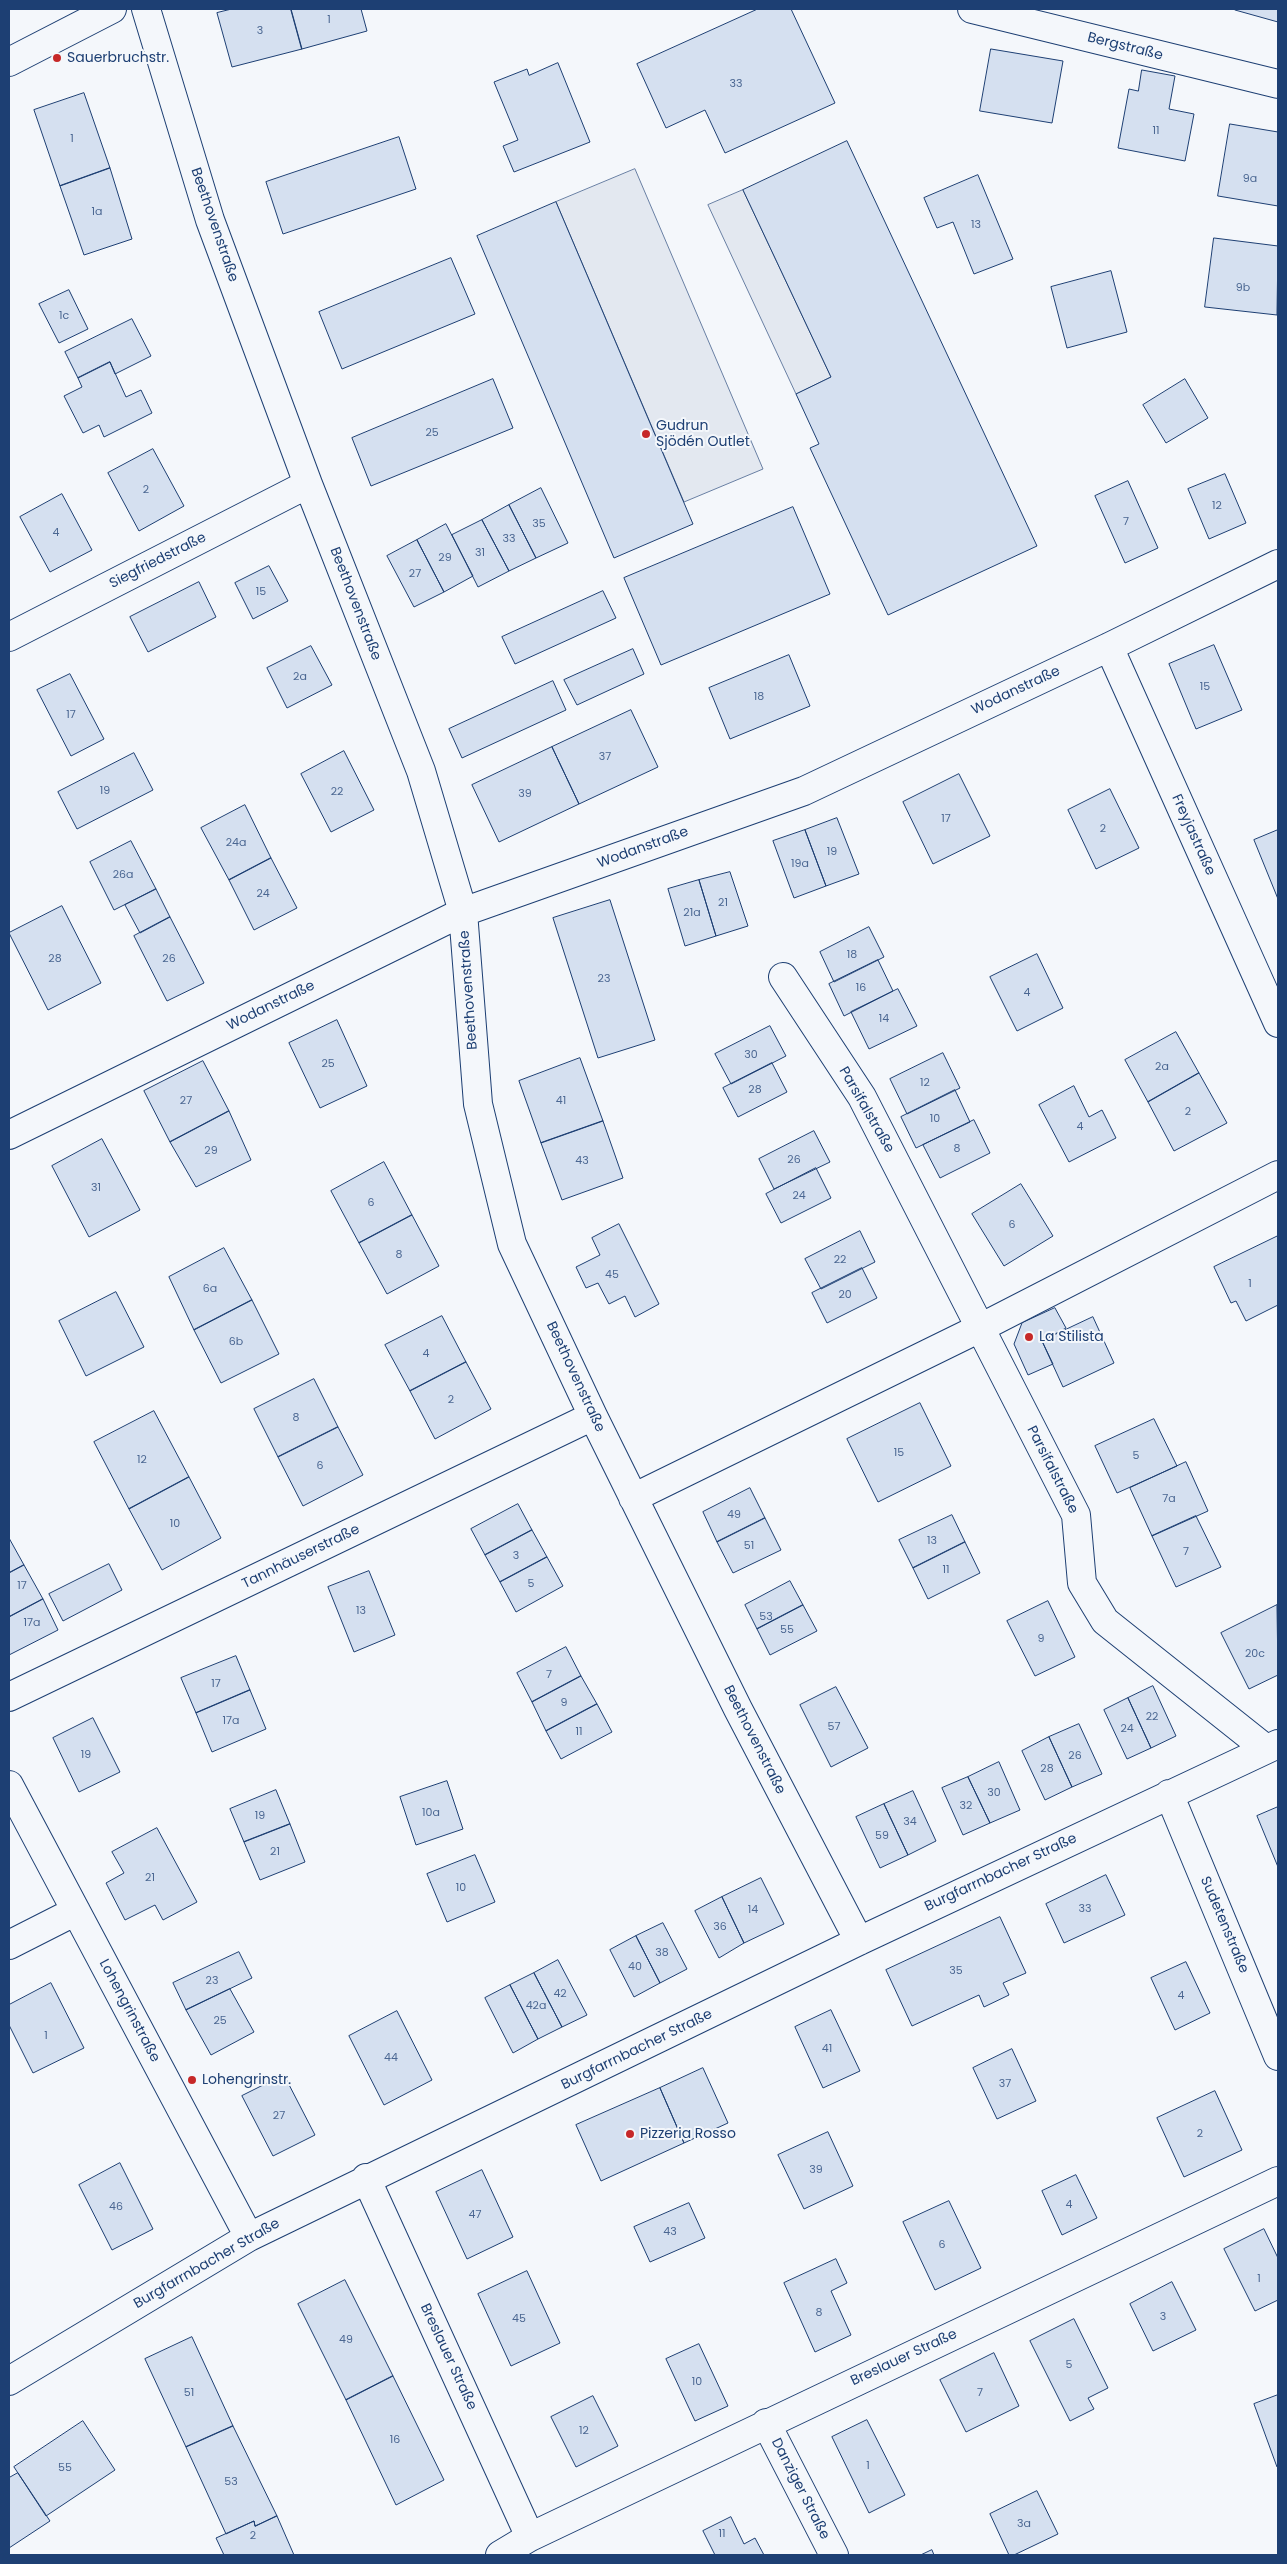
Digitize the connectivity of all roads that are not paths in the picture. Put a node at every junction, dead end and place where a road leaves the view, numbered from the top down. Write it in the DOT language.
graph roads {
  1 [pos="112,9"];
  2 [pos="146,9"];
  3 [pos="972,9"];
  4 [pos="9,62"];
  5 [pos="1278,84"];
  6 [pos="308,484"];
  7 [pos="1278,564"];
  8 [pos="9,637"];
  9 [pos="1108,647"];
  10 [pos="463,912"];
  11 [pos="783,977"];
  12 [pos="1278,1023"];
  13 [pos="9,1135"];
  14 [pos="1278,1175"];
  15 [pos="980,1328"];
  16 [pos="593,1416"];
  17 [pos="633,1498"];
  18 [pos="9,1697"];
  19 [pos="1272,1747"];
  20 [pos="9,1784"];
  21 [pos="1169,1794"];
  22 [pos="76,1911"];
  23 [pos="859,1941"];
  24 [pos="9,1945"];
  25 [pos="1278,2056"];
  26 [pos="366,2178"];
  27 [pos="1278,2181"];
  28 [pos="249,2237"];
  29 [pos="9,2381"];
  30 [pos="766,2423"];
  31 [pos="530,2536"];
  32 [pos="500,2555"];
  33 [pos="834,2555"];
  1 -- 4 [label="street"];
  2 -- 6 [label="street, Beethovenstraße"];
  3 -- 5 [label="street, Bergstraße"];
  6 -- 8 [label="street, Siegfriedstraße"];
  6 -- 10 [label="street, Beethovenstraße"];
  7 -- 9 [label="street, Wodanstraße"];
  9 -- 10 [label="street, Wodanstraße"];
  9 -- 12 [label="street, Freyjastraße"];
  10 -- 13 [label="street, Wodanstraße"];
  10 -- 16 [label="street, Beethovenstraße"];
  11 -- 15 [label="street, Parsifalstraße"];
  14 -- 15 [label="street"];
  15 -- 17 [label="street"];
  15 -- 19 [label="street, Parsifalstraße"];
  16 -- 17 [label="street, Beethovenstraße"];
  16 -- 18 [label="street, Tannhäuserstraße"];
  17 -- 23 [label="street, Beethovenstraße"];
  19 -- 21 [label="street, Burgfarrnbacher Straße"];
  20 -- 22 [label="street, Lohengrinstraße"];
  21 -- 23 [label="street, Burgfarrnbacher Straße"];
  21 -- 25 [label="street, Sudetenstraße"];
  22 -- 24 [label="street"];
  22 -- 28 [label="street, Lohengrinstraße"];
  23 -- 26 [label="street, Burgfarrnbacher Straße"];
  26 -- 28 [label="street, Burgfarrnbacher Straße"];
  26 -- 31 [label="street, Breslauer Straße"];
  27 -- 30 [label="street, Breslauer Straße"];
  28 -- 29 [label="street, Burgfarrnbacher Straße"];
  30 -- 31 [label="street, Breslauer Straße"];
  30 -- 33 [label="street, Danziger Straße"];
  31 -- 32 [label="street, Breslauer Straße"];
}
